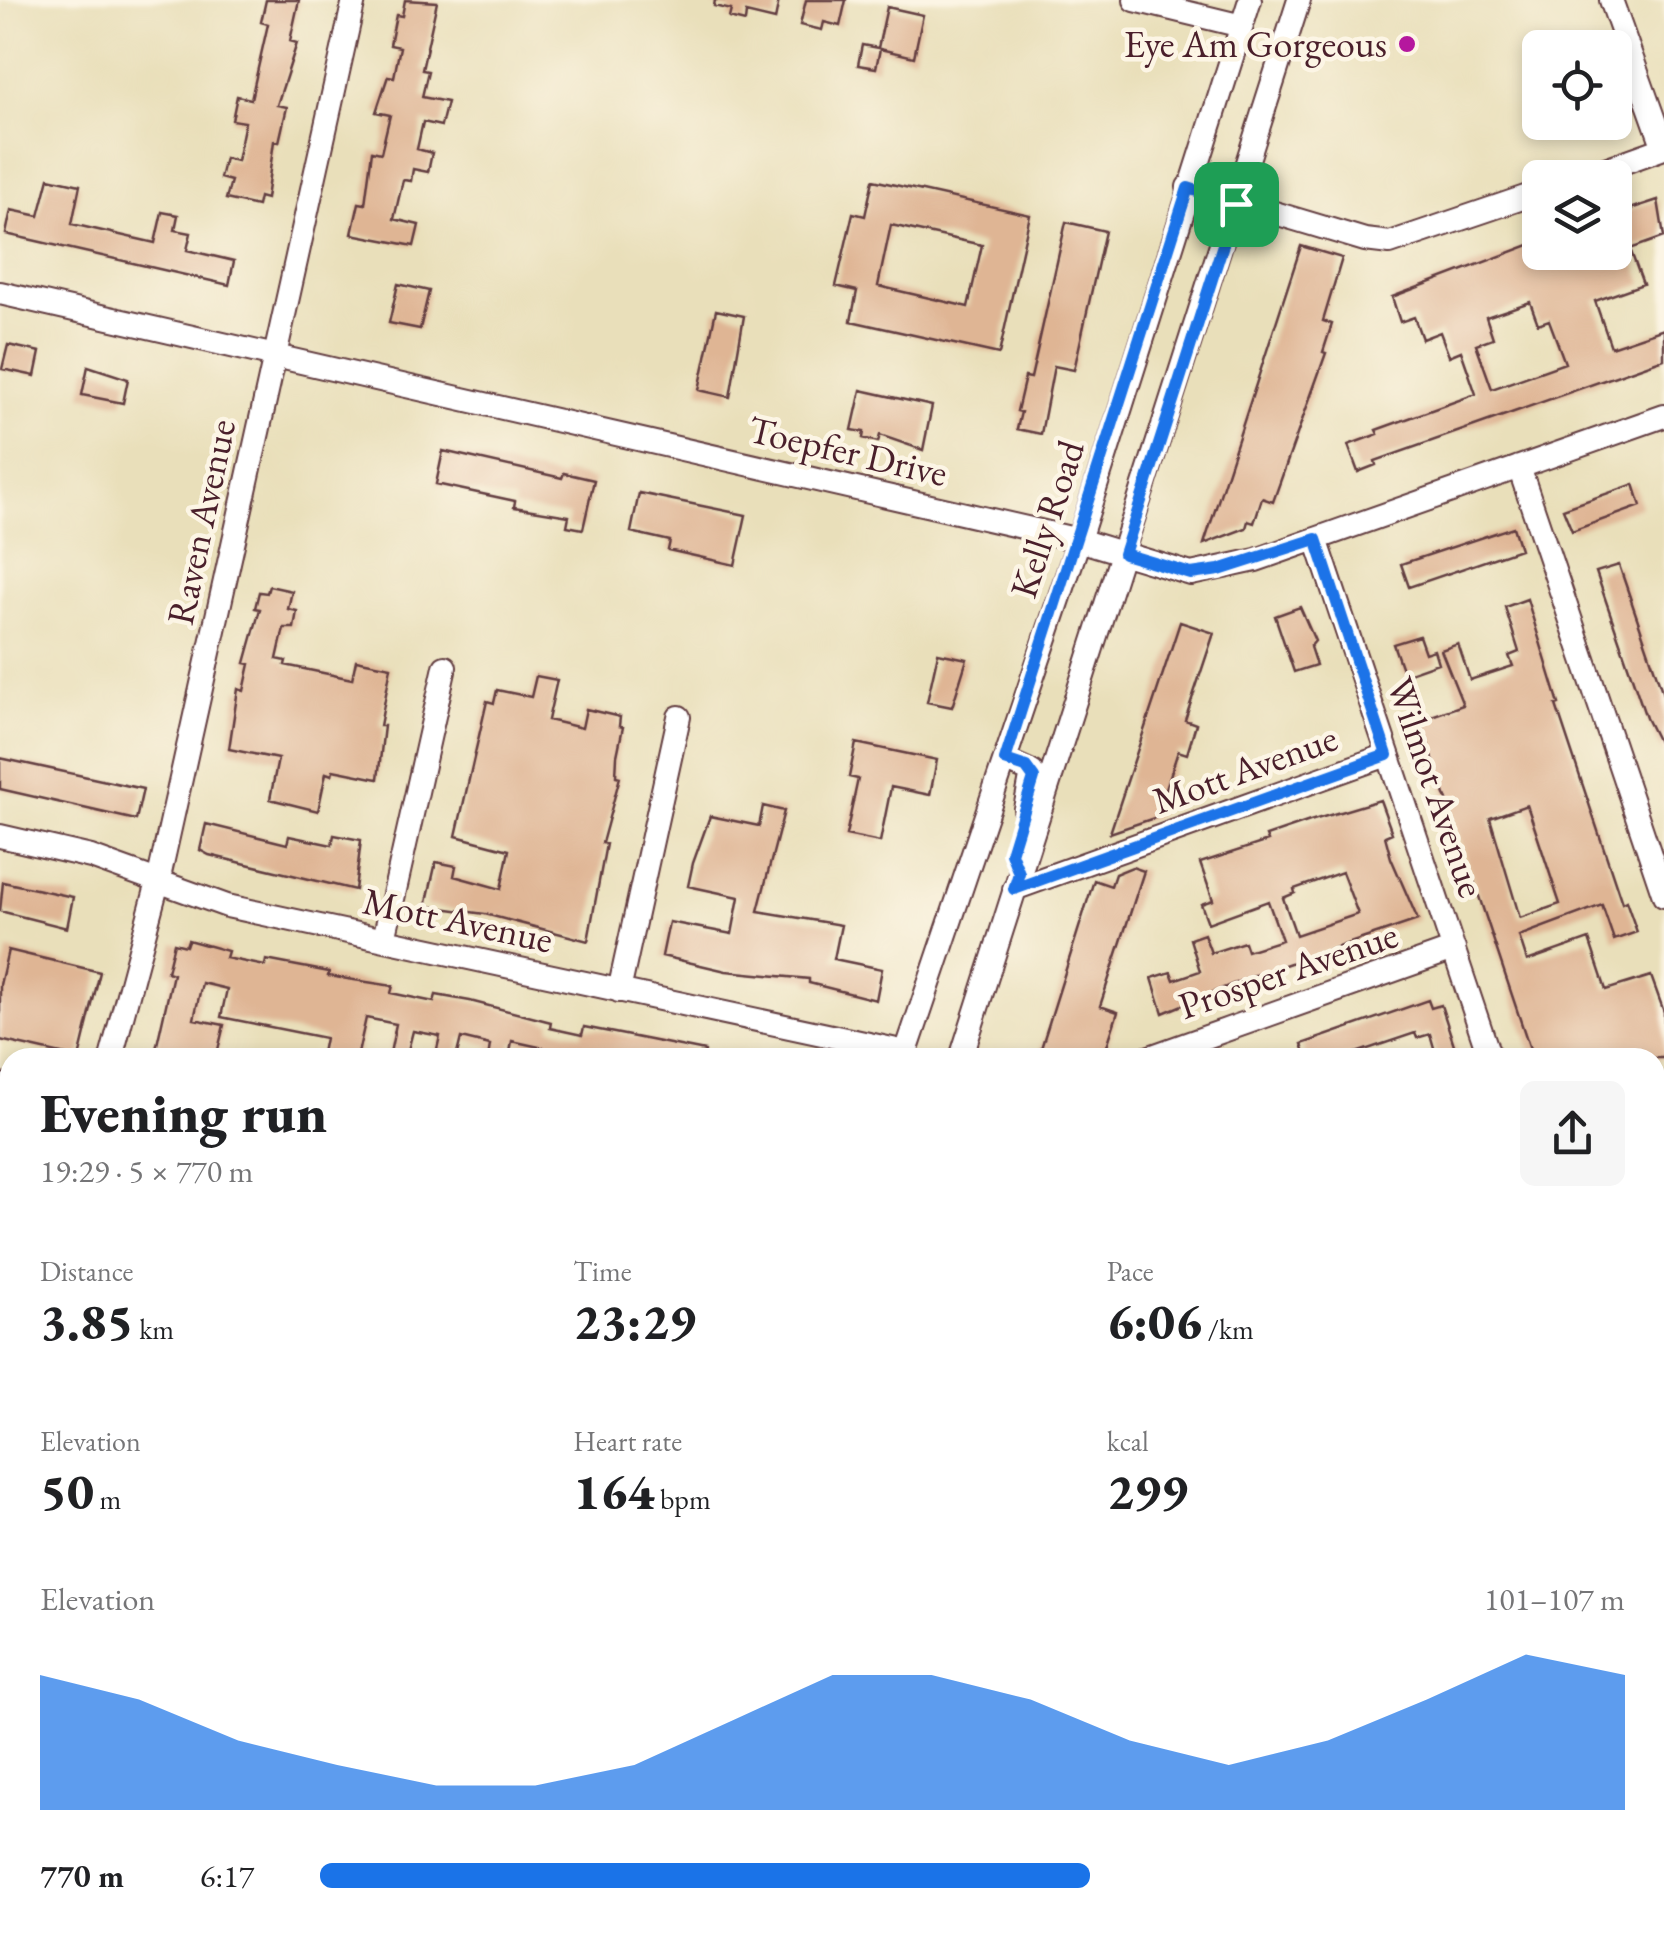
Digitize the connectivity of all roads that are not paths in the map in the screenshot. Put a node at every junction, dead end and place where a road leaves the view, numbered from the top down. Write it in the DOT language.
graph roads {
  1 [pos="354,0"];
  2 [pos="1135,0"];
  3 [pos="1250,0"];
  4 [pos="1299,0"];
  5 [pos="1611,0"];
  6 [pos="1242,26"];
  7 [pos="1664,148"];
  8 [pos="1630,160"];
  9 [pos="1188,188"];
  10 [pos="1522,198"];
  11 [pos="1236,204"];
  12 [pos="0,293"];
  13 [pos="274,354"];
  14 [pos="1664,416"];
  15 [pos="1518,467"];
  16 [pos="1316,539"];
  17 [pos="1079,540"];
  18 [pos="1124,554"];
  19 [pos="445,667"];
  20 [pos="678,717"];
  21 [pos="1387,755"];
  22 [pos="1005,760"];
  23 [pos="0,836"];
  24 [pos="1017,881"];
  25 [pos="158,882"];
  26 [pos="1664,896"];
  27 [pos="384,939"];
  28 [pos="1454,949"];
  29 [pos="620,991"];
  30 [pos="114,1048"];
  31 [pos="874,1048"];
  32 [pos="907,1048"];
  33 [pos="964,1048"];
  34 [pos="1174,1048"];
  35 [pos="1487,1048"];
  1 -- 13 [label="street, Raven Avenue"];
  2 -- 6 [label="street"];
  3 -- 6 [label="street, Kelly Road"];
  4 -- 11 [label="street"];
  5 -- 7 [label="street"];
  6 -- 9 [label="street, Kelly Road"];
  7 -- 8 [label="street"];
  9 -- 11 [label="street"];
  9 -- 17 [label="street, Kelly Road"];
  10 -- 11 [label="street"];
  11 -- 18 [label="street"];
  12 -- 13 [label="street, Toepfer Drive"];
  13 -- 17 [label="street, Toepfer Drive"];
  13 -- 25 [label="street, Raven Avenue"];
  14 -- 15 [label="street, Toepfer Drive"];
  15 -- 16 [label="street, Toepfer Drive"];
  15 -- 26 [label="street"];
  16 -- 18 [label="street, Toepfer Drive"];
  16 -- 21 [label="street, Wilmot Avenue"];
  17 -- 18 [label="street, Toepfer Drive"];
  17 -- 22 [label="street, Kelly Road"];
  18 -- 24 [label="street"];
  19 -- 27 [label="street"];
  20 -- 29 [label="street"];
  21 -- 24 [label="street, Mott Avenue"];
  21 -- 28 [label="street, Wilmot Avenue"];
  22 -- 24 [label="street"];
  22 -- 32 [label="street, Kelly Road"];
  23 -- 25 [label="street, Mott Avenue"];
  24 -- 33 [label="street"];
  25 -- 27 [label="street, Mott Avenue"];
  25 -- 30 [label="street, Raven Avenue"];
  27 -- 29 [label="street, Mott Avenue"];
  28 -- 34 [label="street, Prosper Avenue"];
  28 -- 35 [label="street, Wilmot Avenue"];
  29 -- 31 [label="street, Mott Avenue"];
}
